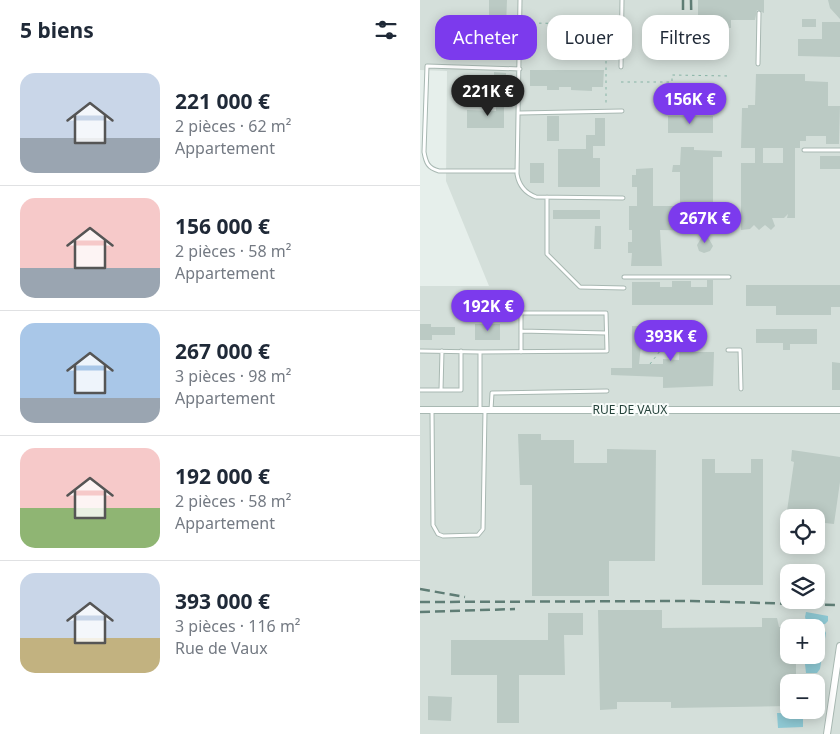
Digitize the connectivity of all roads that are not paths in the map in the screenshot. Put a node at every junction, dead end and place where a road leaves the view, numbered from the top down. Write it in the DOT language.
graph roads {
  1 [pos="520,0"];
  2 [pos="622,0"];
  3 [pos="759,13"];
  4 [pos="758,64"];
  5 [pos="621,67"];
  6 [pos="520,69"];
  7 [pos="622,111"];
  8 [pos="520,113"];
  9 [pos="804,150"];
  10 [pos="840,150"];
  11 [pos="517,171"];
  12 [pos="546,197"];
  13 [pos="623,198"];
  14 [pos="729,276"];
  15 [pos="624,277"];
  16 [pos="624,288"];
  17 [pos="521,331"];
  18 [pos="606,333"];
  19 [pos="728,350"];
  20 [pos="420,351"];
  21 [pos="442,351"];
  22 [pos="460,352"];
  23 [pos="480,352"];
  24 [pos="521,352"];
  25 [pos="741,389"];
  26 [pos="420,390"];
  27 [pos="441,390"];
  28 [pos="607,391"];
  29 [pos="420,410"];
  30 [pos="432,410"];
  31 [pos="486,410"];
  32 [pos="840,410"];
  33 [pos="840,646"];
  34 [pos="827,734"];
  1 -- 6 [label="lane"];
  2 -- 5 [label="lane"];
  3 -- 4 [label="lane"];
  6 -- 8 [label="lane"];
  6 -- 11 [label="lane"];
  7 -- 8 [label="lane"];
  8 -- 11 [label="lane"];
  9 -- 10 [label="lane"];
  11 -- 12 [label="lane"];
  12 -- 13 [label="lane"];
  12 -- 16 [label="lane"];
  14 -- 15 [label="lane"];
  17 -- 18 [label="lane"];
  17 -- 18 [label="lane"];
  17 -- 24 [label="lane"];
  18 -- 24 [label="lane"];
  19 -- 25 [label="lane"];
  20 -- 21 [label="lane"];
  21 -- 22 [label="lane"];
  21 -- 27 [label="lane"];
  22 -- 23 [label="lane"];
  22 -- 27 [label="lane"];
  23 -- 24 [label="lane"];
  23 -- 31 [label="lane"];
  26 -- 27 [label="lane"];
  28 -- 31 [label="lane"];
  29 -- 30 [label="street, RUE DE VAUX"];
  30 -- 31 [label="street, RUE DE VAUX"];
  30 -- 31 [label="lane"];
  31 -- 32 [label="street, RUE DE VAUX"];
  33 -- 34 [label="street"];
}
